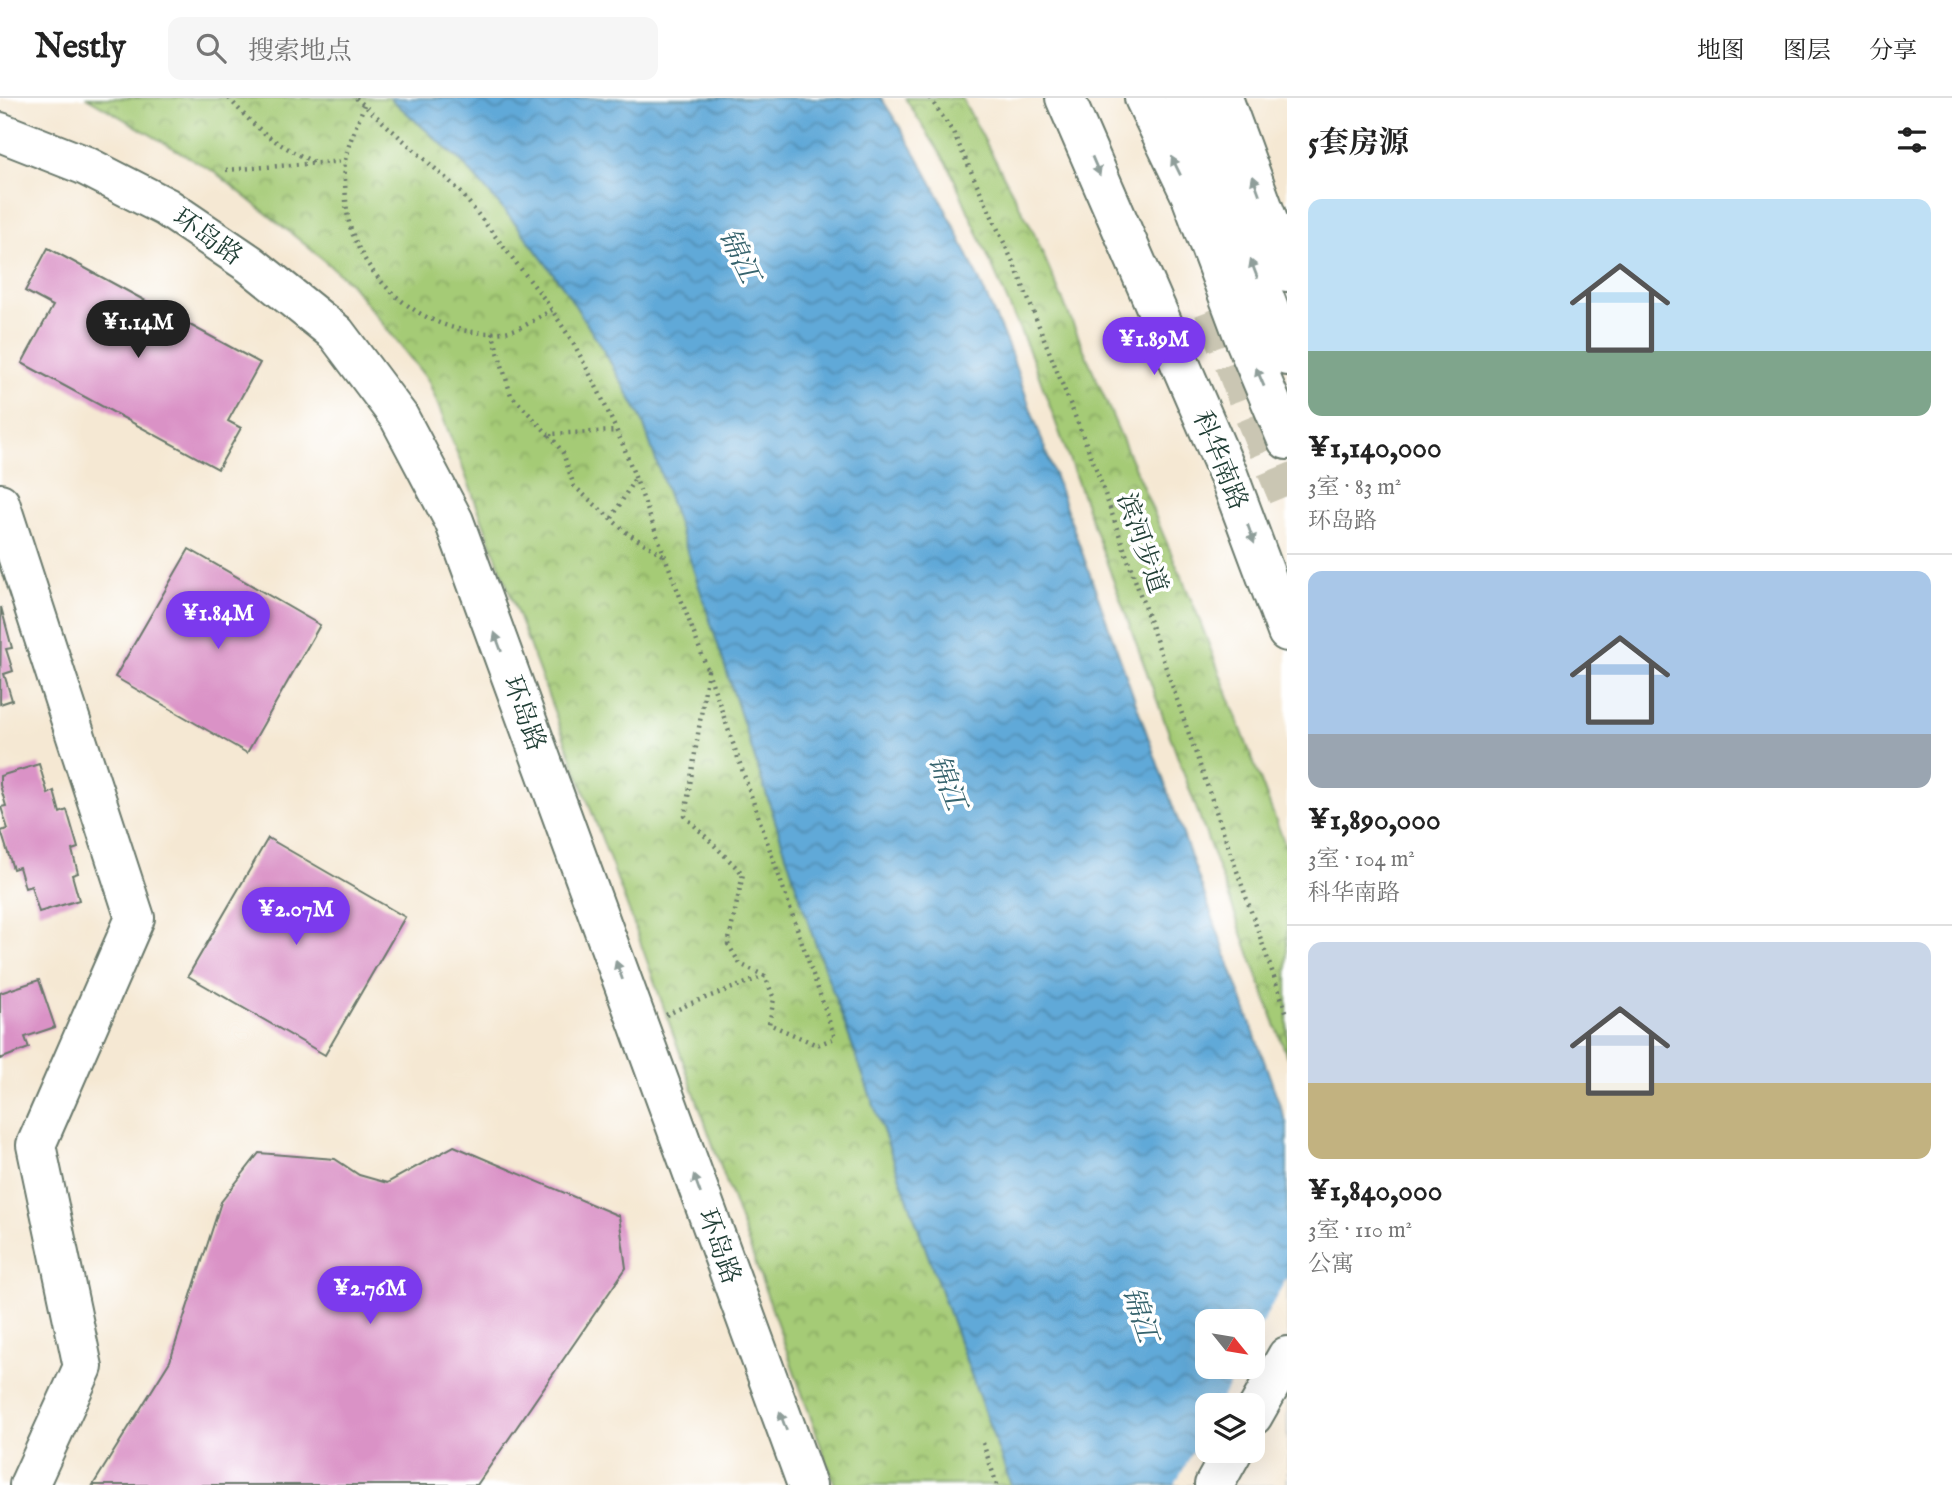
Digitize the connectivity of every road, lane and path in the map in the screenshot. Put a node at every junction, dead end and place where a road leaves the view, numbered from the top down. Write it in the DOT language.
graph roads {
  1 [pos="229,98"];
  2 [pos="356,98"];
  3 [pos="930,98"];
  4 [pos="1144,98"];
  5 [pos="1184,98"];
  6 [pos="1223,98"];
  7 [pos="1066,100"];
  8 [pos="364,105"];
  9 [pos="0,132"];
  10 [pos="345,161"];
  11 [pos="317,163"];
  12 [pos="226,170"];
  13 [pos="1287,272"];
  14 [pos="552,310"];
  15 [pos="492,332"];
  16 [pos="1287,356"];
  17 [pos="617,431"];
  18 [pos="550,434"];
  19 [pos="1287,440"];
  20 [pos="635,477"];
  21 [pos="0,503"];
  22 [pos="611,519"];
  23 [pos="665,556"];
  24 [pos="1287,632"];
  25 [pos="708,671"];
  26 [pos="765,976"];
  27 [pos="1287,1014"];
  28 [pos="641,1028"];
  29 [pos="1287,1356"];
  30 [pos="1265,1395"];
  31 [pos="983,1443"];
  32 [pos="1226,1463"];
  33 [pos="29,1485"];
  34 [pos="807,1485"];
  35 [pos="997,1485"];
  36 [pos="1214,1485"];
  1 -- 11 [label="path"];
  2 -- 8 [label="path"];
  3 -- 27 [label="path, 滨河步道"];
  19 -- 4 [label="main road, one-way"];
  16 -- 5 [label="main road, one-way"];
  13 -- 6 [label="main road, one-way"];
  7 -- 24 [label="main road, 科华南路, one-way"];
  8 -- 10 [label="path"];
  8 -- 14 [label="path"];
  28 -- 9 [label="main road, 环岛路, one-way"];
  10 -- 11 [label="path"];
  10 -- 15 [label="path"];
  11 -- 12 [label="path"];
  14 -- 15 [label="path"];
  14 -- 17 [label="path"];
  15 -- 18 [label="path"];
  17 -- 18 [label="path"];
  17 -- 20 [label="path"];
  18 -- 22 [label="path"];
  20 -- 22 [label="path"];
  20 -- 23 [label="path"];
  21 -- 33 [label="main road"];
  22 -- 23 [label="path"];
  23 -- 25 [label="path"];
  25 -- 26 [label="path"];
  25 -- 26 [label="path"];
  26 -- 28 [label="path"];
  34 -- 28 [label="main road, 环岛路, one-way"];
  29 -- 30 [label="main road"];
  31 -- 35 [label="path"];
  32 -- 36 [label="main road"];
}
